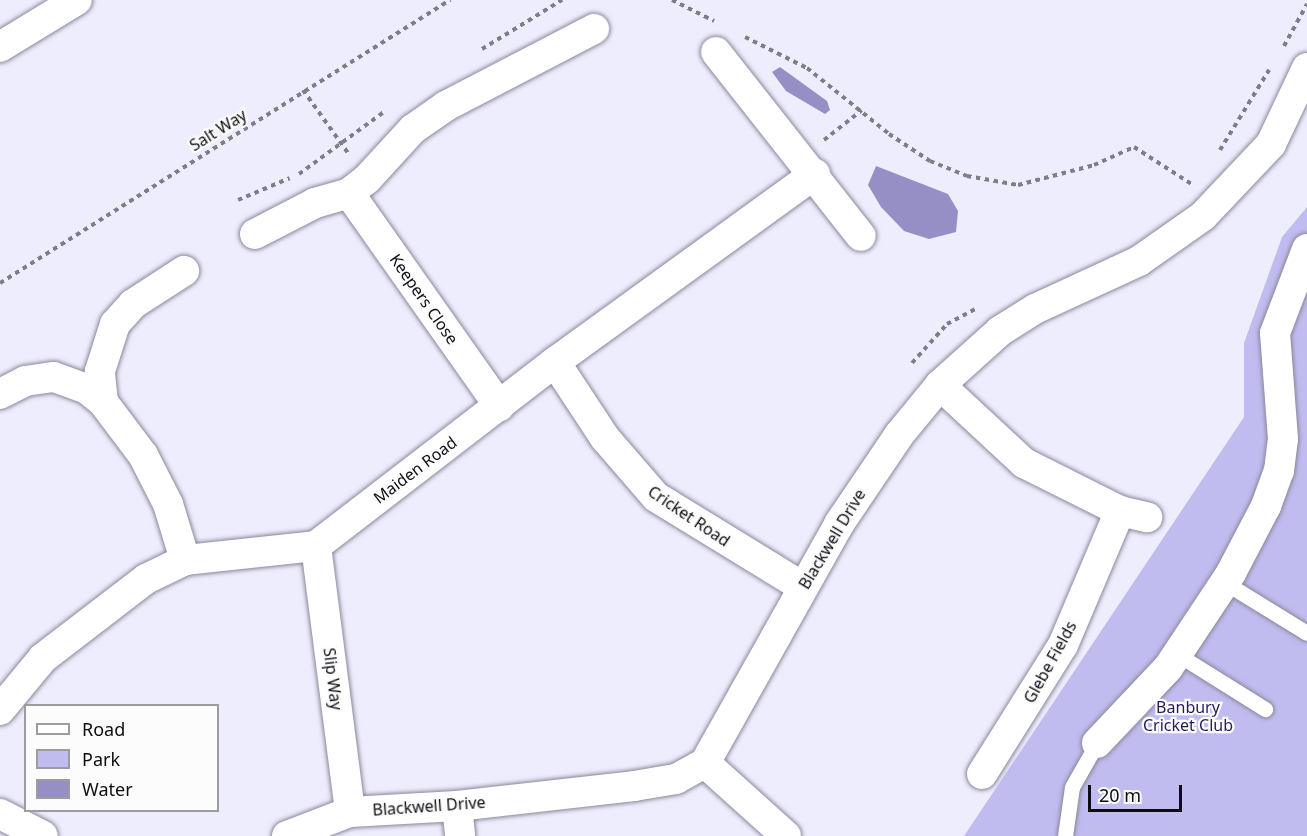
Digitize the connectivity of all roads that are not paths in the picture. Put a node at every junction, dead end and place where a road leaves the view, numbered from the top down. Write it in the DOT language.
graph roads {
  1 [pos="77,0"];
  2 [pos="594,29"];
  3 [pos="724,36"];
  4 [pos="0,47"];
  5 [pos="1307,68"];
  6 [pos="808,166"];
  7 [pos="358,186"];
  8 [pos="255,234"];
  9 [pos="861,236"];
  10 [pos="1307,249"];
  11 [pos="184,271"];
  12 [pos="555,363"];
  13 [pos="940,385"];
  14 [pos="0,394"];
  15 [pos="103,402"];
  16 [pos="499,406"];
  17 [pos="316,546"];
  18 [pos="185,560"];
  19 [pos="1224,582"];
  20 [pos="803,587"];
  21 [pos="1307,633"];
  22 [pos="1177,654"];
  23 [pos="1265,709"];
  24 [pos="0,710"];
  25 [pos="1097,743"];
  26 [pos="705,763"];
  27 [pos="982,774"];
  28 [pos="457,806"];
  29 [pos="350,812"];
  30 [pos="0,814"];
  31 [pos="43,836"];
  32 [pos="287,836"];
  33 [pos="460,836"];
  34 [pos="786,836"];
  35 [pos="1065,836"];
  1 -- 4 [label="street"];
  2 -- 7 [label="street"];
  3 -- 6 [label="street"];
  5 -- 13 [label="street, Blackwell Drive"];
  6 -- 9 [label="street"];
  6 -- 12 [label="street, Maiden Road"];
  7 -- 8 [label="street"];
  7 -- 16 [label="street, Keepers Close"];
  10 -- 19 [label="street"];
  11 -- 15 [label="street"];
  12 -- 16 [label="street, Maiden Road"];
  12 -- 20 [label="street, Cricket Road"];
  13 -- 20 [label="street, Blackwell Drive"];
  13 -- 27 [label="street, Glebe Fields"];
  14 -- 15 [label="street"];
  15 -- 18 [label="street"];
  16 -- 17 [label="street, Maiden Road"];
  17 -- 18 [label="street"];
  17 -- 29 [label="street, Slip Way"];
  18 -- 24 [label="street"];
  19 -- 21 [label="lane"];
  19 -- 22 [label="street"];
  20 -- 26 [label="street, Blackwell Drive"];
  22 -- 23 [label="lane"];
  22 -- 25 [label="street"];
  25 -- 35 [label="lane"];
  26 -- 28 [label="street, Blackwell Drive"];
  26 -- 34 [label="street"];
  28 -- 29 [label="street, Blackwell Drive"];
  28 -- 33 [label="street"];
  29 -- 32 [label="street, Blackwell Drive"];
  30 -- 31 [label="street"];
}
